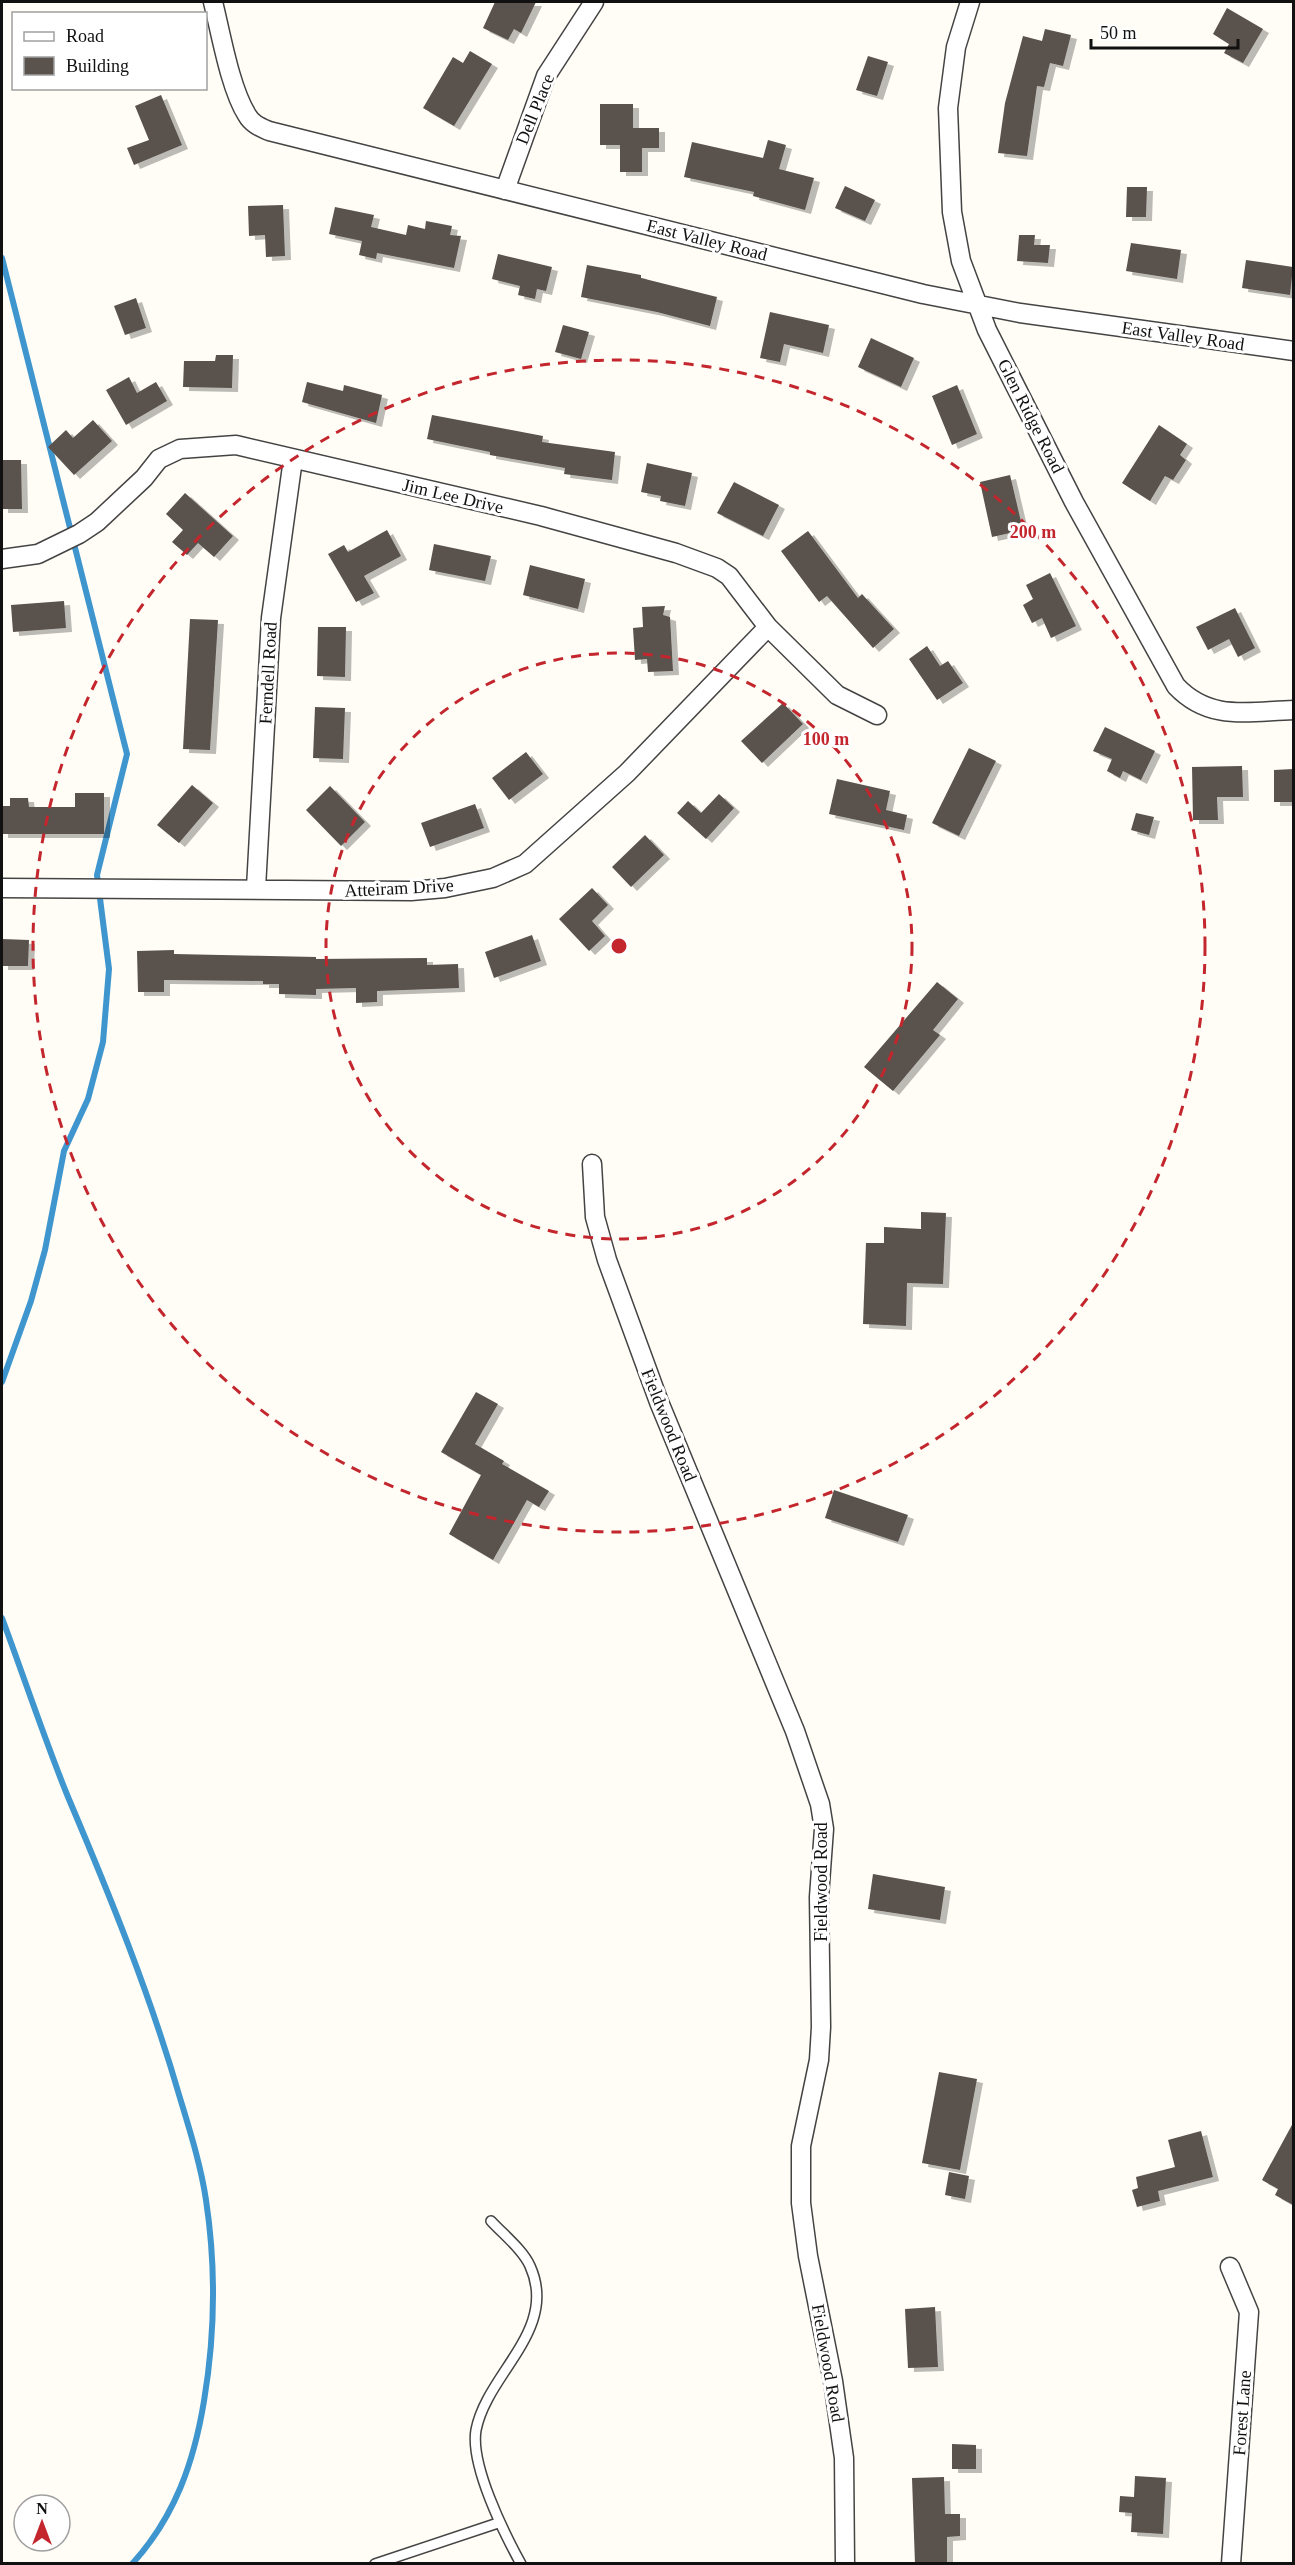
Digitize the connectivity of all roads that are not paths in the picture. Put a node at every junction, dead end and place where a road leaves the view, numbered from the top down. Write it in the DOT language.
graph roads {
  1 [pos="213,2"];
  2 [pos="594,2"];
  3 [pos="969,2"];
  4 [pos="505,190"];
  5 [pos="977,305"];
  6 [pos="1293,351"];
  7 [pos="294,459"];
  8 [pos="2,559"];
  9 [pos="768,627"];
  10 [pos="1293,710"];
  11 [pos="877,715"];
  12 [pos="2,888"];
  13 [pos="256,888"];
  14 [pos="592,1164"];
  15 [pos="491,2221"];
  16 [pos="1230,2267"];
  17 [pos="498,2523"];
  18 [pos="375,2564"];
  19 [pos="521,2564"];
  20 [pos="845,2564"];
  21 [pos="1232,2564"];
  1 -- 4 [label="street, East Valley Road"];
  2 -- 4 [label="street, Dell Place"];
  3 -- 5 [label="street, Glen Ridge Road"];
  4 -- 5 [label="street, East Valley Road"];
  5 -- 6 [label="street, East Valley Road"];
  5 -- 10 [label="street, Glen Ridge Road"];
  7 -- 8 [label="street, Jim Lee Drive"];
  7 -- 9 [label="street, Jim Lee Drive"];
  7 -- 13 [label="street, Ferndell Road"];
  9 -- 11 [label="street, Jim Lee Drive"];
  9 -- 13 [label="street, Atteiram Drive"];
  12 -- 13 [label="street, Atteiram Drive"];
  14 -- 20 [label="street, Fieldwood Road"];
  15 -- 17 [label="lane"];
  16 -- 21 [label="street, Forest Lane"];
  17 -- 18 [label="lane"];
  17 -- 19 [label="lane"];
}
